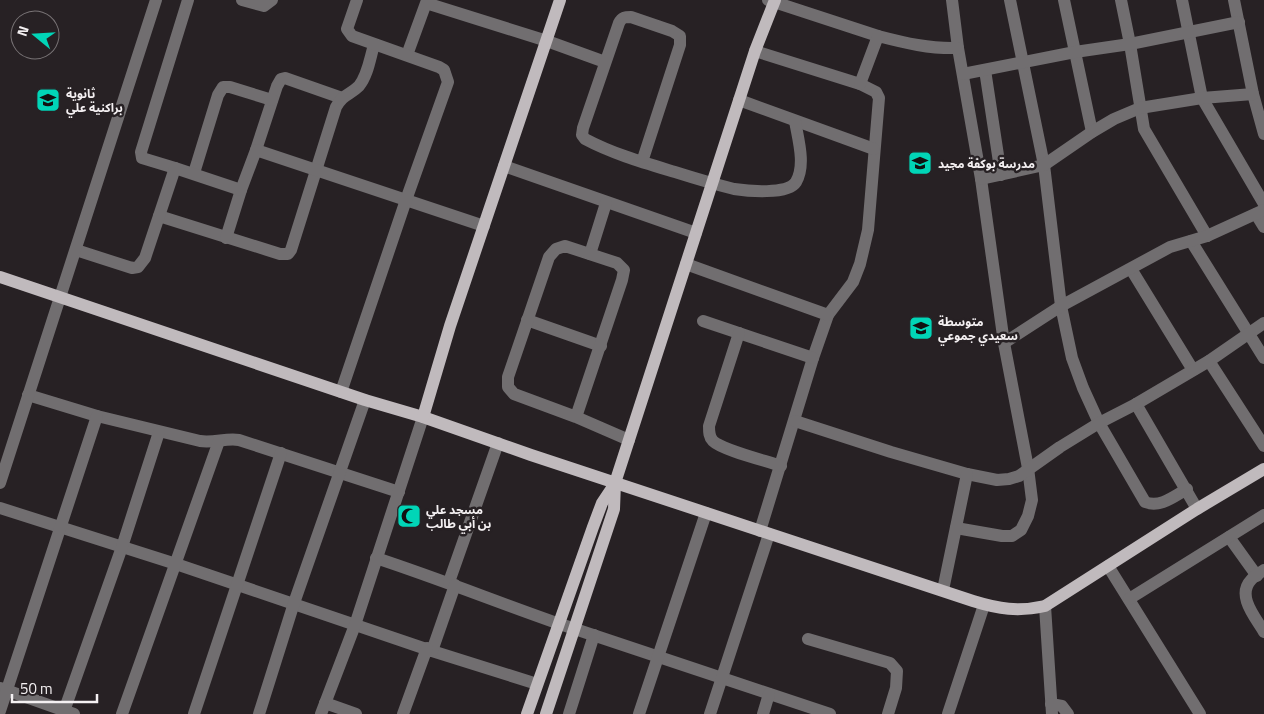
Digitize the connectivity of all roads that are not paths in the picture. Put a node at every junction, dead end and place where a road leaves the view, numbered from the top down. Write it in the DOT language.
graph roads {
  1 [pos="156,0"];
  2 [pos="188,0"];
  3 [pos="242,0"];
  4 [pos="272,0"];
  5 [pos="356,0"];
  6 [pos="560,0"];
  7 [pos="952,0"];
  8 [pos="1010,0"];
  9 [pos="1064,0"];
  10 [pos="1121,0"];
  11 [pos="1182,0"];
  12 [pos="1234,0"];
  13 [pos="426,1"];
  14 [pos="772,1"];
  15 [pos="447,4"];
  16 [pos="1239,22"];
  17 [pos="1187,31"];
  18 [pos="878,36"];
  19 [pos="547,41"];
  20 [pos="1130,44"];
  21 [pos="374,45"];
  22 [pos="958,48"];
  23 [pos="755,52"];
  24 [pos="1076,52"];
  25 [pos="407,55"];
  26 [pos="606,62"];
  27 [pos="1023,62"];
  28 [pos="985,70"];
  29 [pos="963,74"];
  30 [pos="860,84"];
  31 [pos="1253,94"];
  32 [pos="342,98"];
  33 [pos="1202,98"];
  34 [pos="272,100"];
  35 [pos="739,100"];
  36 [pos="1140,108"];
  37 [pos="796,121"];
  38 [pos="1092,132"];
  39 [pos="1264,134"];
  40 [pos="874,149"];
  41 [pos="256,150"];
  42 [pos="642,162"];
  43 [pos="1044,165"];
  44 [pos="504,166"];
  45 [pos="175,168"];
  46 [pos="317,170"];
  47 [pos="194,173"];
  48 [pos="1001,174"];
  49 [pos="981,179"];
  50 [pos="712,183"];
  51 [pos="241,190"];
  52 [pos="406,200"];
  53 [pos="606,203"];
  54 [pos="1261,209"];
  55 [pos="159,216"];
  56 [pos="484,226"];
  57 [pos="1264,227"];
  58 [pos="696,233"];
  59 [pos="1207,236"];
  60 [pos="226,238"];
  61 [pos="1191,241"];
  62 [pos="76,250"];
  63 [pos="590,254"];
  64 [pos="686,264"];
  65 [pos="1131,269"];
  66 [pos="0,277"];
  67 [pos="60,296"];
  68 [pos="1061,306"];
  69 [pos="828,315"];
  70 [pos="527,320"];
  71 [pos="703,321"];
  72 [pos="1264,324"];
  73 [pos="1249,332"];
  74 [pos="740,333"];
  75 [pos="1004,343"];
  76 [pos="601,346"];
  77 [pos="813,358"];
  78 [pos="1264,358"];
  79 [pos="1209,361"];
  80 [pos="1193,370"];
  81 [pos="341,392"];
  82 [pos="28,395"];
  83 [pos="365,400"];
  84 [pos="1136,404"];
  85 [pos="97,416"];
  86 [pos="423,417"];
  87 [pos="576,417"];
  88 [pos="795,420"];
  89 [pos="1099,423"];
  90 [pos="159,432"];
  91 [pos="630,440"];
  92 [pos="218,441"];
  93 [pos="498,443"];
  94 [pos="1264,446"];
  95 [pos="281,453"];
  96 [pos="781,466"];
  97 [pos="1028,468"];
  98 [pos="1264,469"];
  99 [pos="341,473"];
  100 [pos="967,474"];
  101 [pos="0,483"];
  102 [pos="616,483"];
  103 [pos="1187,489"];
  104 [pos="399,492"];
  105 [pos="0,508"];
  106 [pos="1198,509"];
  107 [pos="706,512"];
  108 [pos="1264,515"];
  109 [pos="60,527"];
  110 [pos="956,528"];
  111 [pos="765,532"];
  112 [pos="1229,537"];
  113 [pos="122,547"];
  114 [pos="376,558"];
  115 [pos="176,564"];
  116 [pos="1108,566"];
  117 [pos="1260,573"];
  118 [pos="238,584"];
  119 [pos="452,584"];
  120 [pos="943,590"];
  121 [pos="1129,598"];
  122 [pos="294,603"];
  123 [pos="984,605"];
  124 [pos="1044,606"];
  125 [pos="558,623"];
  126 [pos="355,625"];
  127 [pos="576,628"];
  128 [pos="1264,632"];
  129 [pos="594,635"];
  130 [pos="808,639"];
  131 [pos="430,650"];
  132 [pos="658,658"];
  133 [pos="722,677"];
  134 [pos="537,684"];
  135 [pos="4,690"];
  136 [pos="769,694"];
  137 [pos="323,709"];
  138 [pos="1052,709"];
  139 [pos="0,711"];
  140 [pos="67,713"];
  141 [pos="122,714"];
  142 [pos="194,714"];
  143 [pos="258,714"];
  144 [pos="356,714"];
  145 [pos="403,714"];
  146 [pos="527,714"];
  147 [pos="546,714"];
  148 [pos="569,714"];
  149 [pos="639,714"];
  150 [pos="710,714"];
  151 [pos="763,714"];
  152 [pos="830,714"];
  153 [pos="888,714"];
  154 [pos="948,714"];
  155 [pos="1068,714"];
  156 [pos="1200,714"];
  1 -- 62 [label="street"];
  2 -- 45 [label="street"];
  3 -- 4 [label="street"];
  5 -- 21 [label="street"];
  6 -- 19 [label="main road"];
  7 -- 22 [label="street"];
  8 -- 27 [label="street"];
  9 -- 24 [label="street"];
  10 -- 20 [label="street"];
  11 -- 17 [label="street"];
  12 -- 16 [label="street"];
  13 -- 15 [label="street"];
  13 -- 25 [label="street"];
  14 -- 18 [label="street"];
  14 -- 23 [label="main road"];
  15 -- 19 [label="street"];
  16 -- 17 [label="street"];
  16 -- 31 [label="street"];
  17 -- 20 [label="street"];
  17 -- 33 [label="street"];
  18 -- 22 [label="street"];
  18 -- 30 [label="street"];
  19 -- 26 [label="street"];
  19 -- 44 [label="main road"];
  20 -- 24 [label="street"];
  20 -- 36 [label="street"];
  21 -- 25 [label="street"];
  21 -- 32 [label="street"];
  22 -- 29 [label="street"];
  23 -- 30 [label="street"];
  23 -- 35 [label="main road"];
  24 -- 27 [label="street"];
  24 -- 38 [label="street"];
  25 -- 52 [label="street"];
  26 -- 42 [label="street"];
  26 -- 42 [label="street"];
  27 -- 28 [label="street"];
  27 -- 43 [label="street"];
  28 -- 29 [label="street"];
  28 -- 48 [label="street"];
  29 -- 49 [label="street"];
  30 -- 40 [label="street"];
  31 -- 33 [label="street"];
  31 -- 39 [label="street"];
  32 -- 34 [label="street"];
  32 -- 46 [label="street"];
  33 -- 36 [label="street"];
  33 -- 54 [label="street"];
  34 -- 41 [label="street"];
  34 -- 47 [label="street"];
  35 -- 37 [label="street"];
  35 -- 50 [label="main road"];
  36 -- 38 [label="street"];
  36 -- 59 [label="street"];
  37 -- 40 [label="street"];
  37 -- 50 [label="street"];
  38 -- 43 [label="street"];
  40 -- 69 [label="street"];
  41 -- 46 [label="street"];
  41 -- 51 [label="street"];
  42 -- 50 [label="street"];
  43 -- 48 [label="street"];
  43 -- 68 [label="street"];
  44 -- 53 [label="street"];
  44 -- 56 [label="main road"];
  45 -- 47 [label="street"];
  45 -- 55 [label="street"];
  46 -- 52 [label="street"];
  46 -- 60 [label="street"];
  47 -- 51 [label="street"];
  48 -- 49 [label="street"];
  49 -- 75 [label="street"];
  50 -- 58 [label="main road"];
  51 -- 60 [label="street"];
  52 -- 56 [label="street"];
  52 -- 81 [label="street"];
  53 -- 58 [label="street"];
  53 -- 63 [label="street"];
  54 -- 57 [label="street"];
  54 -- 59 [label="street"];
  55 -- 60 [label="street"];
  55 -- 62 [label="street"];
  56 -- 86 [label="main road"];
  58 -- 64 [label="main road"];
  59 -- 61 [label="street"];
  61 -- 65 [label="street"];
  61 -- 73 [label="street"];
  62 -- 67 [label="street"];
  63 -- 70 [label="street"];
  63 -- 76 [label="street"];
  64 -- 69 [label="street"];
  64 -- 91 [label="main road"];
  65 -- 68 [label="street"];
  65 -- 80 [label="street"];
  66 -- 67 [label="main road"];
  67 -- 81 [label="main road"];
  67 -- 82 [label="street"];
  68 -- 75 [label="street"];
  68 -- 89 [label="street"];
  69 -- 77 [label="street"];
  70 -- 76 [label="street"];
  70 -- 87 [label="street"];
  71 -- 74 [label="street"];
  72 -- 73 [label="street"];
  73 -- 78 [label="street"];
  73 -- 79 [label="street"];
  74 -- 77 [label="street"];
  74 -- 96 [label="street"];
  75 -- 97 [label="street"];
  76 -- 87 [label="street"];
  77 -- 88 [label="street"];
  79 -- 80 [label="street"];
  79 -- 94 [label="street"];
  80 -- 84 [label="street"];
  81 -- 83 [label="main road"];
  82 -- 85 [label="street"];
  82 -- 101 [label="street"];
  83 -- 86 [label="main road"];
  83 -- 99 [label="street"];
  84 -- 89 [label="street"];
  84 -- 103 [label="street"];
  85 -- 90 [label="street"];
  85 -- 109 [label="street"];
  86 -- 93 [label="main road"];
  86 -- 104 [label="street"];
  87 -- 91 [label="street"];
  88 -- 96 [label="street"];
  88 -- 100 [label="street"];
  89 -- 97 [label="street"];
  89 -- 103 [label="street"];
  90 -- 92 [label="street"];
  90 -- 113 [label="street"];
  91 -- 102 [label="main road"];
  92 -- 95 [label="street"];
  92 -- 115 [label="street"];
  93 -- 102 [label="main road"];
  93 -- 119 [label="street"];
  95 -- 99 [label="street"];
  95 -- 118 [label="street"];
  96 -- 111 [label="street"];
  97 -- 100 [label="street"];
  97 -- 110 [label="street"];
  98 -- 106 [label="main road"];
  99 -- 104 [label="street"];
  99 -- 122 [label="street"];
  100 -- 110 [label="street"];
  102 -- 107 [label="main road"];
  102 -- 125 [label="main road"];
  102 -- 127 [label="main road"];
  103 -- 106 [label="street"];
  104 -- 114 [label="street"];
  105 -- 109 [label="street"];
  106 -- 116 [label="main road"];
  107 -- 111 [label="main road"];
  107 -- 132 [label="street"];
  108 -- 112 [label="street"];
  109 -- 113 [label="street"];
  109 -- 135 [label="street"];
  110 -- 120 [label="street"];
  111 -- 120 [label="main road"];
  111 -- 133 [label="street"];
  112 -- 117 [label="street"];
  112 -- 121 [label="street"];
  113 -- 115 [label="street"];
  113 -- 140 [label="street"];
  114 -- 119 [label="street"];
  114 -- 126 [label="street"];
  115 -- 118 [label="street"];
  115 -- 141 [label="street"];
  116 -- 121 [label="street"];
  116 -- 124 [label="main road"];
  117 -- 128 [label="street"];
  118 -- 122 [label="street"];
  118 -- 142 [label="street"];
  119 -- 125 [label="street"];
  119 -- 131 [label="street"];
  120 -- 123 [label="main road"];
  121 -- 156 [label="street"];
  122 -- 126 [label="street"];
  122 -- 143 [label="street"];
  123 -- 124 [label="main road"];
  123 -- 154 [label="street"];
  124 -- 138 [label="street"];
  125 -- 127 [label="street"];
  125 -- 134 [label="main road"];
  126 -- 131 [label="street"];
  126 -- 137 [label="street"];
  127 -- 129 [label="street"];
  127 -- 147 [label="main road"];
  129 -- 132 [label="street"];
  129 -- 148 [label="street"];
  130 -- 153 [label="street"];
  131 -- 134 [label="street"];
  131 -- 145 [label="street"];
  132 -- 133 [label="street"];
  132 -- 149 [label="street"];
  133 -- 136 [label="street"];
  133 -- 150 [label="street"];
  134 -- 146 [label="main road"];
  135 -- 139 [label="street"];
  135 -- 140 [label="street"];
  136 -- 151 [label="street"];
  136 -- 152 [label="street"];
  137 -- 144 [label="street"];
  138 -- 155 [label="street"];
}
